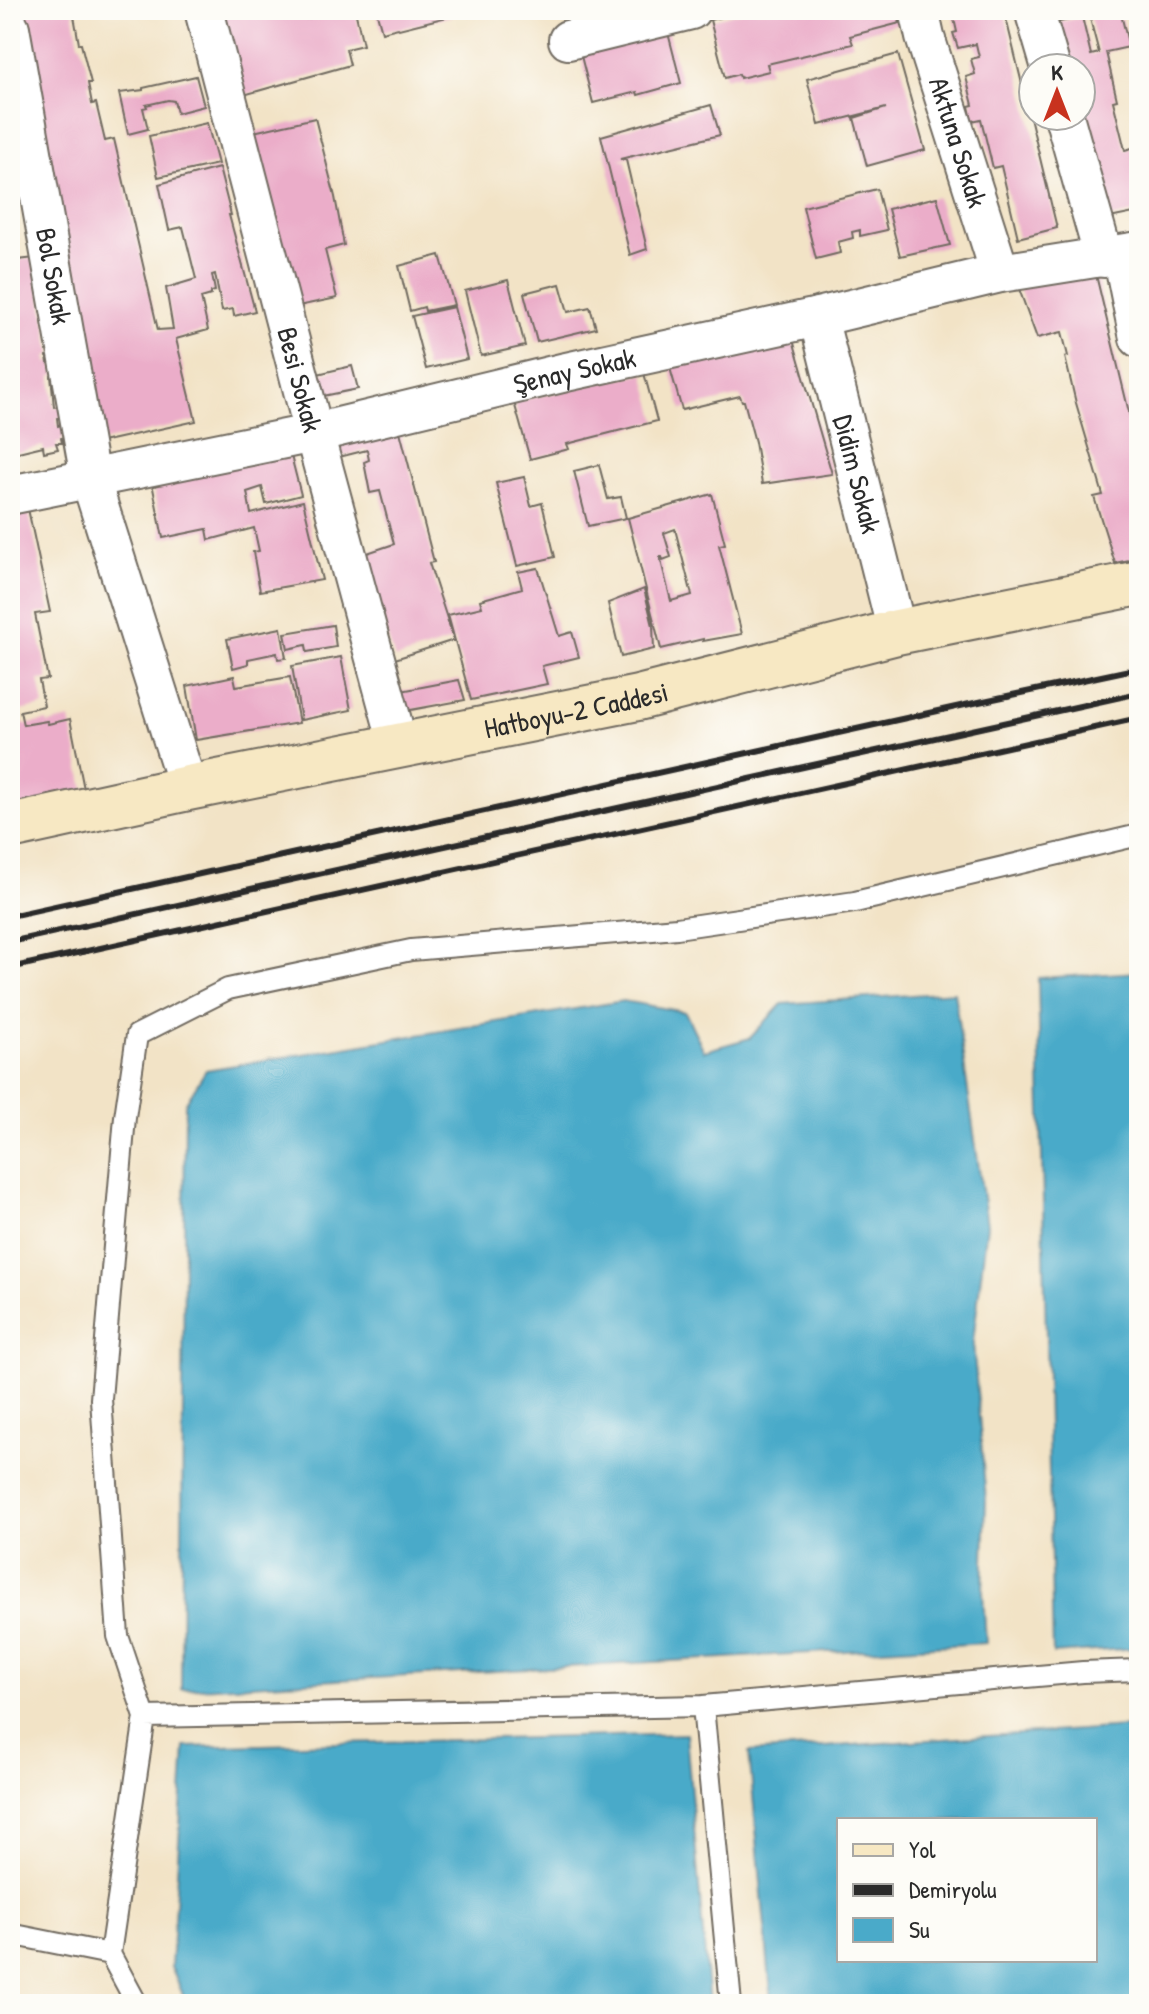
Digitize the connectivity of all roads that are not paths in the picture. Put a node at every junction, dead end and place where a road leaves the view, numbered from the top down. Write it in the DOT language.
graph roads {
  1 [pos="204,10"];
  2 [pos="691,10"];
  3 [pos="919,10"];
  4 [pos="1034,10"];
  5 [pos="10,28"];
  6 [pos="568,40"];
  7 [pos="1046,52"];
  8 [pos="1071,132"];
  9 [pos="1122,254"];
  10 [pos="1000,273"];
  11 [pos="818,317"];
  12 [pos="1139,338"];
  13 [pos="314,433"];
  14 [pos="90,478"];
  15 [pos="10,495"];
  16 [pos="1139,583"];
  17 [pos="897,632"];
  18 [pos="399,747"];
  19 [pos="188,788"];
  20 [pos="10,827"];
  21 [pos="1139,835"];
  22 [pos="1139,1670"];
  23 [pos="703,1706"];
  24 [pos="145,1717"];
  25 [pos="10,1934"];
  26 [pos="110,1954"];
  27 [pos="137,2004"];
  28 [pos="731,2004"];
  1 -- 13 [label="street, Besi Sokak"];
  2 -- 6 [label="street"];
  3 -- 10 [label="street, Aktuna Sokak"];
  4 -- 7 [label="street"];
  5 -- 14 [label="street, Bol Sokak"];
  8 -- 9 [label="street"];
  9 -- 10 [label="street, Şenay Sokak"];
  9 -- 12 [label="street"];
  10 -- 11 [label="street, Şenay Sokak"];
  11 -- 13 [label="street, Şenay Sokak"];
  11 -- 17 [label="street, Didim Sokak"];
  13 -- 14 [label="street, Şenay Sokak"];
  13 -- 18 [label="street, Besi Sokak"];
  14 -- 15 [label="street, Şenay Sokak"];
  14 -- 19 [label="street, Bol Sokak"];
  16 -- 17 [label="main road, Hatboyu-2 Caddesi"];
  17 -- 18 [label="main road, Hatboyu-2 Caddesi"];
  18 -- 19 [label="main road, Hatboyu-2 Caddesi"];
  19 -- 20 [label="main road, Hatboyu-2 Caddesi"];
  21 -- 24 [label="lane"];
  22 -- 23 [label="lane"];
  23 -- 24 [label="lane"];
  23 -- 28 [label="lane"];
  24 -- 26 [label="lane"];
  25 -- 26 [label="lane"];
  26 -- 27 [label="lane"];
}
